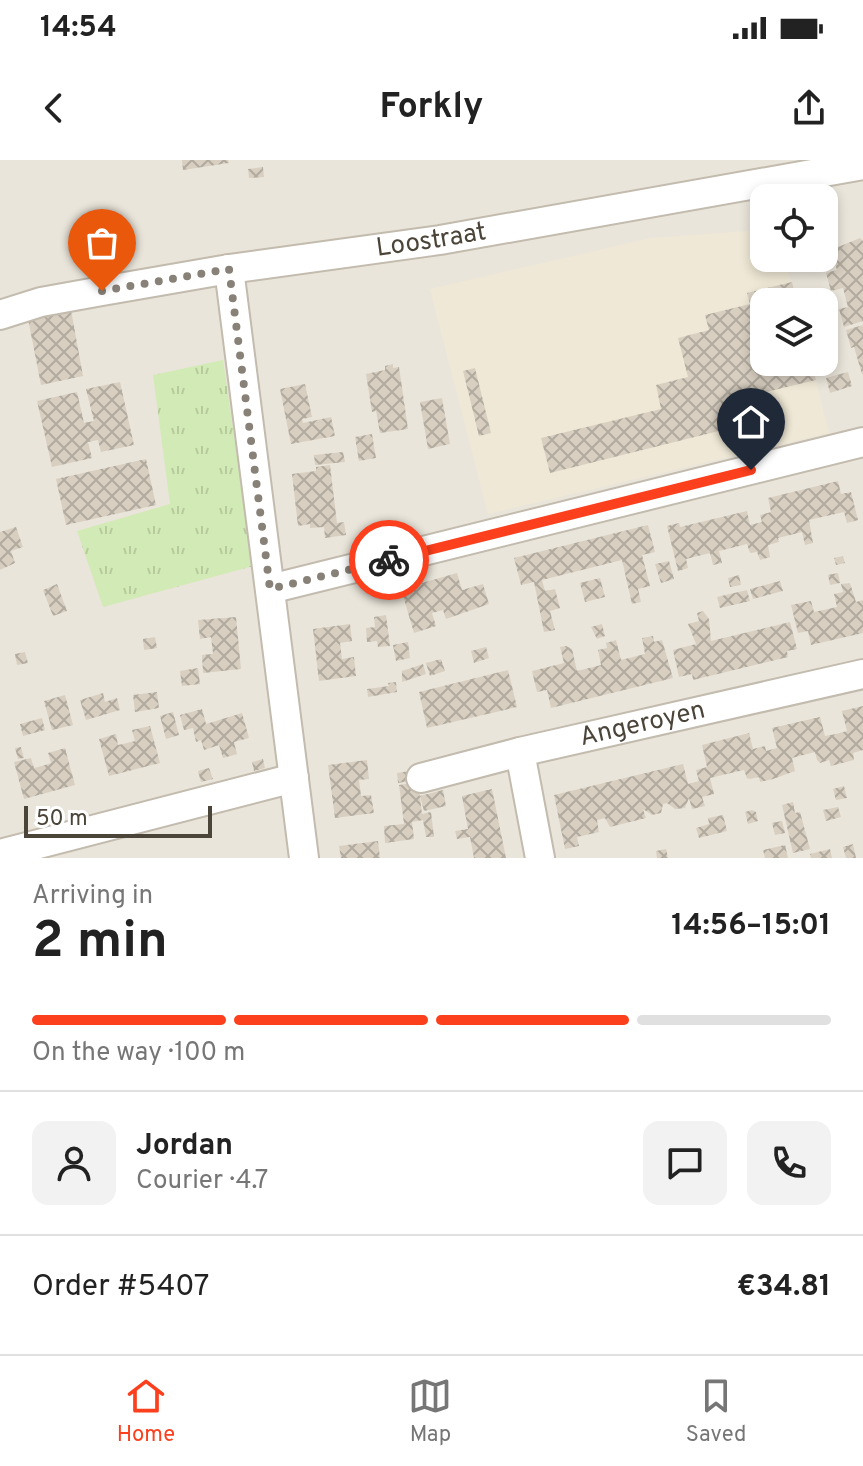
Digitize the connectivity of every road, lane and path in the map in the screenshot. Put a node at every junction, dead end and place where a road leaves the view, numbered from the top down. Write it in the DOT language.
graph roads {
  1 [pos="863,165"];
  2 [pos="229,269"];
  3 [pos="0,315"];
  4 [pos="863,442"];
  5 [pos="270,589"];
  6 [pos="863,674"];
  7 [pos="520,752"];
  8 [pos="294,778"];
  9 [pos="421,778"];
  10 [pos="0,854"];
  11 [pos="304,858"];
  12 [pos="540,858"];
  1 -- 2 [label="street, Loostraat"];
  2 -- 3 [label="street, Loostraat"];
  2 -- 5 [label="street"];
  4 -- 5 [label="street"];
  5 -- 8 [label="street"];
  6 -- 7 [label="street, Angeroyen"];
  7 -- 9 [label="street, Angeroyen"];
  7 -- 12 [label="street"];
  8 -- 10 [label="street"];
  8 -- 11 [label="street"];
}
